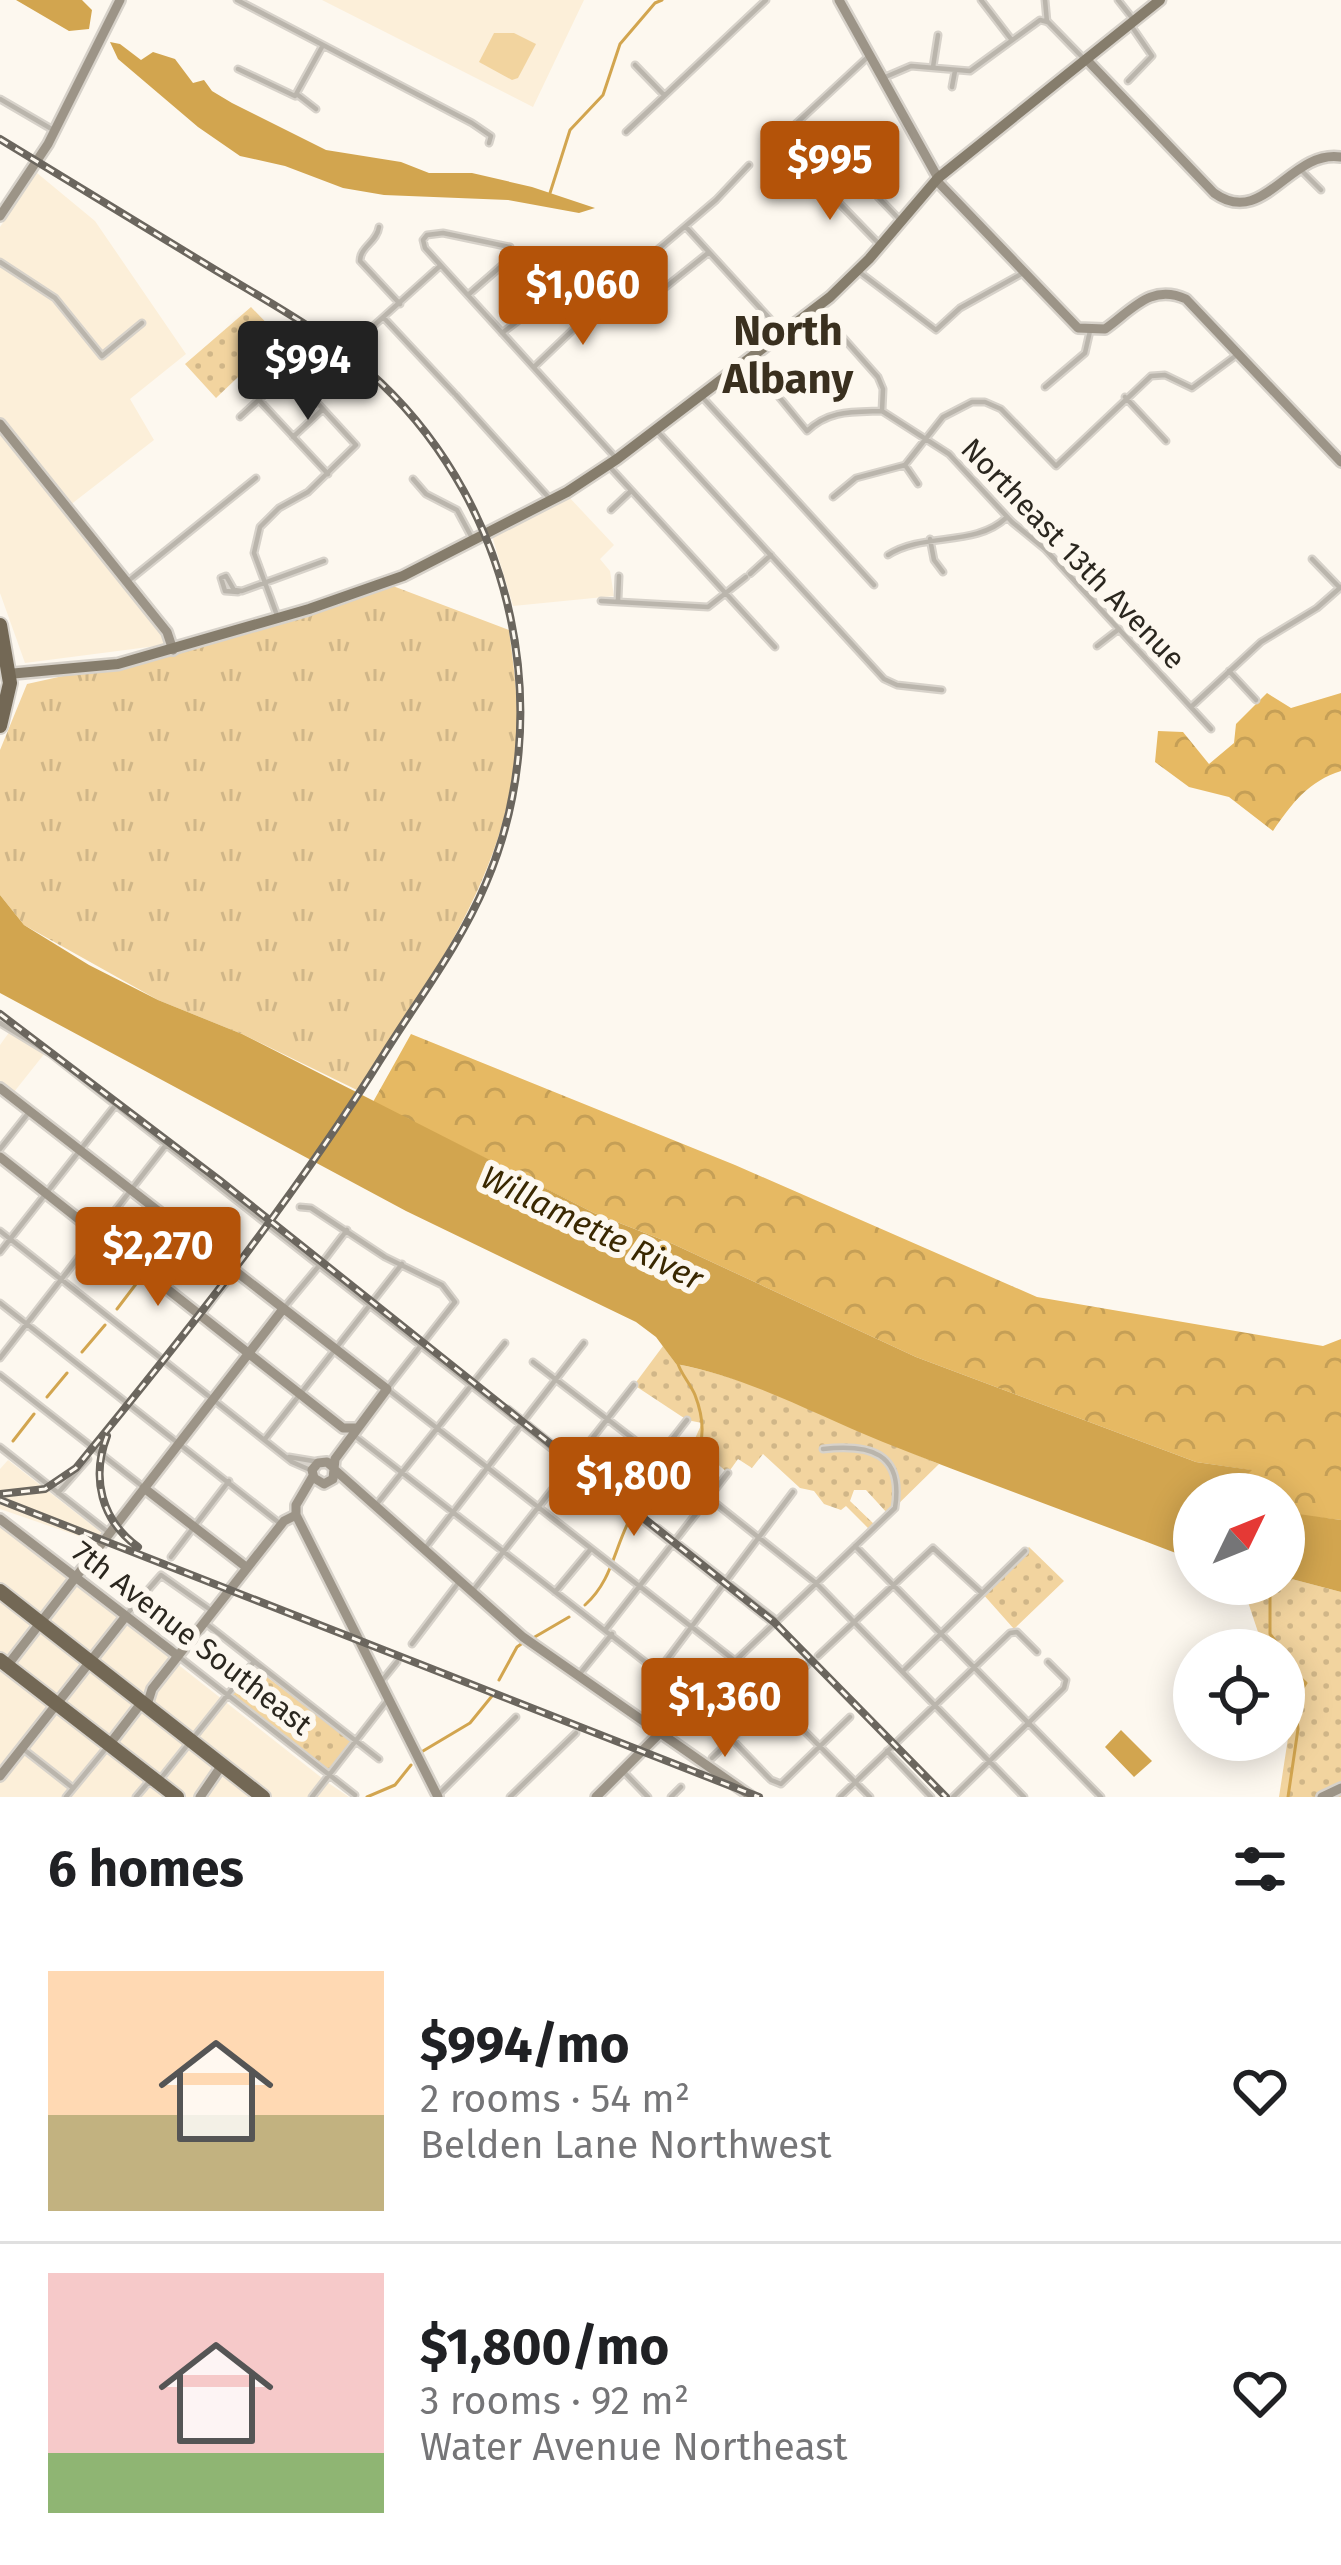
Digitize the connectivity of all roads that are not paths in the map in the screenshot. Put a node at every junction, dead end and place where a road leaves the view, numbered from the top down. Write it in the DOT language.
graph roads {
  1 [pos="120,0"];
  2 [pos="237,0"];
  3 [pos="766,0"];
  4 [pos="839,0"];
  5 [pos="981,0"];
  6 [pos="1045,0"];
  7 [pos="1118,0"];
  8 [pos="1160,0"];
  9 [pos="1048,22"];
  10 [pos="1132,22"];
  11 [pos="938,35"];
  12 [pos="1011,39"];
  13 [pos="322,46"];
  14 [pos="870,56"];
  15 [pos="1086,60"];
  16 [pos="635,65"];
  17 [pos="933,68"];
  18 [pos="238,69"];
  19 [pos="955,71"];
  20 [pos="883,78"];
  21 [pos="1128,81"];
  22 [pos="952,87"];
  23 [pos="298,95"];
  24 [pos="664,95"];
  25 [pos="0,99"];
  26 [pos="316,109"];
  27 [pos="55,131"];
  28 [pos="626,132"];
  29 [pos="787,132"];
  30 [pos="489,143"];
  31 [pos="1341,157"];
  32 [pos="749,165"];
  33 [pos="1298,167"];
  34 [pos="809,172"];
  35 [pos="857,176"];
  36 [pos="937,179"];
  37 [pos="1321,190"];
  38 [pos="0,216"];
  39 [pos="900,220"];
  40 [pos="686,226"];
  41 [pos="379,227"];
  42 [pos="880,246"];
  43 [pos="710,252"];
  44 [pos="0,262"];
  45 [pos="440,266"];
  46 [pos="858,271"];
  47 [pos="1023,273"];
  48 [pos="600,278"];
  49 [pos="468,295"];
  50 [pos="552,295"];
  51 [pos="602,302"];
  52 [pos="400,304"];
  53 [pos="642,306"];
  54 [pos="816,307"];
  55 [pos="384,318"];
  56 [pos="142,323"];
  57 [pos="370,329"];
  58 [pos="1090,331"];
  59 [pos="502,333"];
  60 [pos="783,333"];
  61 [pos="1238,354"];
  62 [pos="748,359"];
  63 [pos="534,368"];
  64 [pos="797,371"];
  65 [pos="1045,387"];
  66 [pos="771,391"];
  67 [pos="700,395"];
  68 [pos="1125,397"];
  69 [pos="259,400"];
  70 [pos="323,409"];
  71 [pos="882,411"];
  72 [pos="240,417"];
  73 [pos="0,424"];
  74 [pos="655,429"];
  75 [pos="293,437"];
  76 [pos="926,438"];
  77 [pos="1166,441"];
  78 [pos="612,462"];
  79 [pos="1341,462"];
  80 [pos="905,465"];
  81 [pos="328,474"];
  82 [pos="256,478"];
  83 [pos="413,479"];
  84 [pos="918,484"];
  85 [pos="632,491"];
  86 [pos="833,497"];
  87 [pos="551,500"];
  88 [pos="611,510"];
  89 [pos="1007,516"];
  90 [pos="930,539"];
  91 [pos="473,541"];
  92 [pos="771,555"];
  93 [pos="888,555"];
  94 [pos="1312,559"];
  95 [pos="324,561"];
  96 [pos="943,572"];
  97 [pos="619,576"];
  98 [pos="127,582"];
  99 [pos="264,582"];
  100 [pos="874,585"];
  101 [pos="1340,587"];
  102 [pos="238,592"];
  103 [pos="726,595"];
  104 [pos="602,601"];
  105 [pos="618,602"];
  106 [pos="278,618"];
  107 [pos="0,625"];
  108 [pos="1119,629"];
  109 [pos="1097,646"];
  110 [pos="775,647"];
  111 [pos="173,650"];
  112 [pos="1229,671"];
  113 [pos="8,674"];
  114 [pos="942,690"];
  115 [pos="0,699"];
  116 [pos="1256,700"];
  117 [pos="1191,707"];
  118 [pos="0,726"];
  119 [pos="1211,729"];
  120 [pos="0,1023"];
  121 [pos="8,1028"];
  122 [pos="0,1038"];
  123 [pos="0,1088"];
  124 [pos="114,1107"];
  125 [pos="30,1111"];
  126 [pos="166,1145"];
  127 [pos="80,1151"];
  128 [pos="0,1153"];
  129 [pos="130,1189"];
  130 [pos="46,1194"];
  131 [pos="300,1207"];
  132 [pos="347,1230"];
  133 [pos="0,1231"];
  134 [pos="96,1233"];
  135 [pos="10,1239"];
  136 [pos="0,1252"];
  137 [pos="325,1258"];
  138 [pos="402,1264"];
  139 [pos="319,1265"];
  140 [pos="235,1271"];
  141 [pos="61,1277"];
  142 [pos="0,1303"];
  143 [pos="370,1305"];
  144 [pos="284,1309"];
  145 [pos="201,1315"];
  146 [pos="26,1323"];
  147 [pos="505,1343"];
  148 [pos="584,1343"];
  149 [pos="422,1344"];
  150 [pos="335,1349"];
  151 [pos="249,1353"];
  152 [pos="0,1358"];
  153 [pos="532,1362"];
  154 [pos="0,1375"];
  155 [pos="556,1380"];
  156 [pos="472,1383"];
  157 [pos="634,1385"];
  158 [pos="387,1389"];
  159 [pos="301,1394"];
  160 [pos="214,1397"];
  161 [pos="607,1419"];
  162 [pos="687,1420"];
  163 [pos="522,1423"];
  164 [pos="436,1428"];
  165 [pos="351,1429"];
  166 [pos="265,1438"];
  167 [pos="179,1442"];
  168 [pos="0,1447"];
  169 [pos="823,1450"];
  170 [pos="284,1455"];
  171 [pos="658,1458"];
  172 [pos="88,1459"];
  173 [pos="572,1463"];
  174 [pos="488,1468"];
  175 [pos="324,1472"];
  176 [pos="402,1472"];
  177 [pos="728,1473"];
  178 [pos="229,1481"];
  179 [pos="144,1488"];
  180 [pos="793,1492"];
  181 [pos="58,1493"];
  182 [pos="709,1498"];
  183 [pos="623,1502"];
  184 [pos="376,1505"];
  185 [pos="538,1507"];
  186 [pos="453,1512"];
  187 [pos="296,1515"];
  188 [pos="0,1519"];
  189 [pos="280,1524"];
  190 [pos="195,1528"];
  191 [pos="108,1532"];
  192 [pos="760,1537"];
  193 [pos="674,1543"];
  194 [pos="855,1546"];
  195 [pos="424,1549"];
  196 [pos="591,1549"];
  197 [pos="503,1551"];
  198 [pos="1025,1551"];
  199 [pos="171,1557"];
  200 [pos="245,1567"];
  201 [pos="74,1576"];
  202 [pos="459,1582"];
  203 [pos="725,1582"];
  204 [pos="816,1583"];
  205 [pos="893,1585"];
  206 [pos="640,1586"];
  207 [pos="0,1591"];
  208 [pos="555,1592"];
  209 [pos="471,1593"];
  210 [pos="982,1593"];
  211 [pos="212,1610"];
  212 [pos="126,1616"];
  213 [pos="39,1622"];
  214 [pos="204,1622"];
  215 [pos="774,1622"];
  216 [pos="854,1622"];
  217 [pos="691,1626"];
  218 [pos="609,1632"];
  219 [pos="941,1633"];
  220 [pos="412,1644"];
  221 [pos="1037,1652"];
  222 [pos="178,1656"];
  223 [pos="818,1656"];
  224 [pos="734,1660"];
  225 [pos="90,1662"];
  226 [pos="254,1662"];
  227 [pos="398,1662"];
  228 [pos="810,1662"];
  229 [pos="3,1663"];
  230 [pos="1048,1663"];
  231 [pos="974,1666"];
  232 [pos="903,1670"];
  233 [pos="658,1672"];
  234 [pos="578,1676"];
  235 [pos="380,1683"];
  236 [pos="228,1696"];
  237 [pos="772,1698"];
  238 [pos="147,1699"];
  239 [pos="388,1699"];
  240 [pos="694,1700"];
  241 [pos="57,1704"];
  242 [pos="935,1704"];
  243 [pos="517,1717"];
  244 [pos="850,1717"];
  245 [pos="1029,1723"];
  246 [pos="662,1731"];
  247 [pos="576,1733"];
  248 [pos="731,1738"];
  249 [pos="192,1740"];
  250 [pos="356,1740"];
  251 [pos="109,1745"];
  252 [pos="819,1745"];
  253 [pos="22,1748"];
  254 [pos="887,1751"];
  255 [pos="712,1758"];
  256 [pos="379,1759"];
  257 [pos="991,1762"];
  258 [pos="222,1765"];
  259 [pos="622,1771"];
  260 [pos="329,1775"];
  261 [pos="0,1776"];
  262 [pos="158,1782"];
  263 [pos="855,1782"];
  264 [pos="681,1787"];
  265 [pos="1341,1788"];
  266 [pos="70,1792"];
  267 [pos="355,1796"];
  268 [pos="437,1796"];
  269 [pos="77,1797"];
  270 [pos="136,1797"];
  271 [pos="177,1797"];
  272 [pos="200,1797"];
  273 [pos="262,1797"];
  274 [pos="312,1797"];
  275 [pos="509,1797"];
  276 [pos="596,1797"];
  277 [pos="648,1797"];
  278 [pos="670,1797"];
  279 [pos="752,1797"];
  280 [pos="840,1797"];
  281 [pos="870,1797"];
  282 [pos="932,1797"];
  283 [pos="953,1797"];
  284 [pos="1024,1797"];
  285 [pos="1101,1797"];
  286 [pos="1322,1797"];
  1 -- 27 [label="street"];
  2 -- 13 [label="street"];
  3 -- 24 [label="street"];
  4 -- 14 [label="street"];
  5 -- 12 [label="street"];
  6 -- 9 [label="street"];
  7 -- 10 [label="street"];
  8 -- 10 [label="main road"];
  9 -- 12 [label="street"];
  9 -- 15 [label="street"];
  10 -- 15 [label="main road"];
  10 -- 21 [label="street"];
  11 -- 17 [label="street"];
  12 -- 19 [label="street"];
  13 -- 23 [label="street"];
  13 -- 30 [label="street"];
  14 -- 20 [label="street"];
  14 -- 29 [label="street"];
  15 -- 33 [label="street"];
  15 -- 36 [label="main road"];
  16 -- 24 [label="street"];
  17 -- 19 [label="street"];
  17 -- 20 [label="street"];
  18 -- 23 [label="street"];
  19 -- 22 [label="street"];
  20 -- 36 [label="street"];
  23 -- 26 [label="street"];
  24 -- 28 [label="street"];
  25 -- 27 [label="street"];
  27 -- 38 [label="street"];
  31 -- 33 [label="street"];
  32 -- 40 [label="street"];
  33 -- 37 [label="street"];
  34 -- 42 [label="street"];
  35 -- 39 [label="street"];
  36 -- 39 [label="main road"];
  36 -- 47 [label="street"];
  39 -- 42 [label="main road"];
  40 -- 43 [label="street"];
  40 -- 48 [label="street"];
  41 -- 52 [label="street"];
  42 -- 46 [label="main road"];
  43 -- 53 [label="street"];
  43 -- 60 [label="street"];
  44 -- 56 [label="street"];
  45 -- 49 [label="street"];
  45 -- 49 [label="street"];
  45 -- 52 [label="street"];
  46 -- 47 [label="street"];
  46 -- 54 [label="main road"];
  47 -- 58 [label="street"];
  49 -- 59 [label="street"];
  50 -- 59 [label="street"];
  51 -- 63 [label="street"];
  52 -- 55 [label="street"];
  54 -- 60 [label="main road"];
  54 -- 71 [label="street"];
  55 -- 57 [label="street"];
  55 -- 87 [label="street"];
  58 -- 61 [label="street"];
  58 -- 65 [label="street"];
  59 -- 63 [label="street"];
  60 -- 62 [label="main road"];
  61 -- 68 [label="street"];
  61 -- 79 [label="street"];
  62 -- 66 [label="street"];
  62 -- 67 [label="main road"];
  63 -- 78 [label="street"];
  64 -- 66 [label="street"];
  66 -- 71 [label="street"];
  67 -- 74 [label="main road"];
  67 -- 100 [label="street"];
  68 -- 76 [label="street"];
  68 -- 77 [label="street"];
  69 -- 70 [label="street"];
  69 -- 72 [label="street"];
  69 -- 75 [label="street"];
  70 -- 75 [label="street"];
  70 -- 81 [label="street"];
  71 -- 76 [label="street, Northeast 13th Avenue"];
  73 -- 98 [label="street"];
  74 -- 78 [label="main road"];
  74 -- 92 [label="street"];
  75 -- 81 [label="street"];
  76 -- 80 [label="street"];
  76 -- 89 [label="street, Northeast 13th Avenue"];
  78 -- 85 [label="street"];
  78 -- 87 [label="main road"];
  80 -- 84 [label="street"];
  80 -- 86 [label="street"];
  81 -- 99 [label="street"];
  82 -- 98 [label="street"];
  83 -- 91 [label="street"];
  85 -- 88 [label="street"];
  85 -- 103 [label="street"];
  87 -- 91 [label="main road"];
  89 -- 90 [label="street"];
  89 -- 108 [label="street, Northeast 13th Avenue"];
  90 -- 93 [label="street"];
  90 -- 96 [label="street"];
  91 -- 106 [label="main road"];
  92 -- 103 [label="street"];
  92 -- 114 [label="street"];
  94 -- 101 [label="street"];
  95 -- 99 [label="street"];
  97 -- 105 [label="street"];
  98 -- 111 [label="street"];
  99 -- 102 [label="street"];
  99 -- 106 [label="street"];
  101 -- 112 [label="street"];
  103 -- 105 [label="street"];
  103 -- 110 [label="street"];
  104 -- 105 [label="street"];
  106 -- 111 [label="main road"];
  107 -- 113 [label="highway"];
  108 -- 109 [label="street"];
  108 -- 117 [label="street, Northeast 13th Avenue"];
  111 -- 113 [label="main road"];
  112 -- 116 [label="street"];
  112 -- 117 [label="street"];
  113 -- 115 [label="highway"];
  113 -- 118 [label="highway"];
  117 -- 119 [label="street, Northeast 13th Avenue"];
  120 -- 121 [label="street"];
  121 -- 122 [label="street"];
  121 -- 124 [label="street"];
  123 -- 125 [label="street"];
  124 -- 126 [label="street"];
  124 -- 127 [label="street"];
  125 -- 127 [label="street"];
  125 -- 128 [label="street"];
  126 -- 129 [label="street"];
  126 -- 139 [label="street"];
  127 -- 129 [label="street"];
  127 -- 130 [label="street"];
  128 -- 130 [label="street"];
  129 -- 134 [label="street"];
  129 -- 140 [label="street"];
  130 -- 134 [label="street"];
  130 -- 135 [label="street"];
  131 -- 132 [label="street"];
  132 -- 137 [label="street"];
  132 -- 138 [label="street"];
  133 -- 135 [label="street"];
  134 -- 141 [label="street"];
  134 -- 145 [label="street"];
  135 -- 136 [label="street"];
  135 -- 141 [label="street"];
  138 -- 143 [label="street"];
  138 -- 149 [label="street"];
  139 -- 143 [label="street"];
  139 -- 144 [label="street"];
  140 -- 144 [label="street"];
  140 -- 145 [label="street"];
  141 -- 146 [label="street"];
  141 -- 160 [label="street"];
  142 -- 146 [label="street"];
  143 -- 149 [label="street"];
  143 -- 150 [label="street"];
  144 -- 150 [label="street"];
  144 -- 151 [label="street"];
  145 -- 151 [label="street"];
  146 -- 152 [label="street"];
  146 -- 167 [label="street"];
  147 -- 156 [label="street"];
  148 -- 155 [label="street"];
  149 -- 156 [label="street"];
  149 -- 158 [label="street"];
  150 -- 158 [label="street"];
  150 -- 159 [label="street"];
  151 -- 159 [label="street"];
  151 -- 160 [label="street"];
  153 -- 155 [label="street"];
  154 -- 179 [label="street"];
  155 -- 161 [label="street"];
  155 -- 163 [label="street"];
  156 -- 163 [label="street"];
  156 -- 164 [label="street"];
  157 -- 161 [label="street"];
  158 -- 164 [label="street"];
  158 -- 165 [label="street"];
  159 -- 165 [label="street"];
  159 -- 166 [label="street"];
  160 -- 166 [label="street"];
  160 -- 167 [label="street"];
  161 -- 171 [label="street"];
  161 -- 173 [label="street"];
  162 -- 171 [label="street"];
  163 -- 173 [label="street"];
  163 -- 174 [label="street"];
  164 -- 174 [label="street"];
  164 -- 176 [label="street"];
  165 -- 175 [label="street"];
  165 -- 176 [label="street"];
  166 -- 170 [label="street"];
  167 -- 178 [label="street"];
  167 -- 179 [label="street"];
  168 -- 181 [label="street"];
  169 -- 194 [label="street"];
  170 -- 175 [label="street"];
  170 -- 175 [label="street"];
  171 -- 183 [label="street"];
  172 -- 181 [label="street"];
  173 -- 183 [label="street"];
  173 -- 185 [label="street"];
  174 -- 185 [label="street"];
  174 -- 186 [label="street"];
  175 -- 184 [label="street"];
  175 -- 187 [label="street"];
  176 -- 184 [label="street"];
  176 -- 186 [label="street"];
  177 -- 182 [label="street"];
  178 -- 189 [label="street"];
  178 -- 190 [label="street"];
  179 -- 190 [label="street"];
  179 -- 191 [label="street"];
  180 -- 192 [label="street"];
  181 -- 191 [label="street"];
  182 -- 192 [label="street"];
  182 -- 193 [label="street"];
  183 -- 193 [label="street"];
  184 -- 195 [label="street"];
  185 -- 196 [label="street"];
  185 -- 197 [label="street"];
  186 -- 195 [label="street"];
  186 -- 197 [label="street"];
  187 -- 189 [label="street"];
  187 -- 235 [label="street"];
  188 -- 201 [label="street, 7th Avenue Southeast"];
  189 -- 200 [label="street"];
  190 -- 199 [label="street"];
  190 -- 200 [label="street"];
  191 -- 201 [label="street"];
  192 -- 203 [label="street"];
  192 -- 204 [label="street"];
  193 -- 203 [label="street"];
  193 -- 206 [label="street"];
  194 -- 204 [label="street"];
  194 -- 205 [label="street"];
  195 -- 202 [label="street"];
  196 -- 206 [label="street"];
  196 -- 208 [label="street"];
  197 -- 208 [label="street"];
  197 -- 209 [label="street"];
  198 -- 210 [label="street"];
  200 -- 211 [label="street"];
  201 -- 212 [label="street, 7th Avenue Southeast"];
  201 -- 213 [label="street"];
  202 -- 209 [label="street"];
  202 -- 220 [label="street"];
  203 -- 215 [label="street"];
  203 -- 217 [label="street"];
  204 -- 215 [label="street"];
  204 -- 216 [label="street"];
  205 -- 210 [label="street"];
  205 -- 216 [label="street"];
  205 -- 219 [label="street"];
  206 -- 217 [label="street"];
  206 -- 218 [label="street"];
  207 -- 213 [label="highway"];
  208 -- 218 [label="street"];
  209 -- 234 [label="street"];
  210 -- 219 [label="street"];
  211 -- 212 [label="street"];
  211 -- 214 [label="street"];
  212 -- 222 [label="street, 7th Avenue Southeast"];
  212 -- 225 [label="street"];
  213 -- 225 [label="highway"];
  213 -- 229 [label="street"];
  214 -- 222 [label="street"];
  214 -- 226 [label="street"];
  215 -- 224 [label="street"];
  216 -- 223 [label="street"];
  216 -- 232 [label="street"];
  217 -- 224 [label="street"];
  217 -- 233 [label="street"];
  218 -- 233 [label="street"];
  218 -- 234 [label="street"];
  219 -- 231 [label="street"];
  219 -- 232 [label="street"];
  221 -- 231 [label="street"];
  222 -- 236 [label="street, 7th Avenue Southeast"];
  222 -- 238 [label="street"];
  224 -- 237 [label="street"];
  224 -- 240 [label="street"];
  225 -- 238 [label="highway"];
  225 -- 241 [label="street"];
  226 -- 236 [label="street"];
  226 -- 250 [label="street"];
  227 -- 235 [label="street"];
  228 -- 237 [label="street"];
  229 -- 241 [label="highway"];
  230 -- 245 [label="street"];
  231 -- 242 [label="street"];
  231 -- 245 [label="street"];
  232 -- 242 [label="street"];
  233 -- 240 [label="street"];
  234 -- 246 [label="street"];
  235 -- 239 [label="street"];
  236 -- 249 [label="street"];
  236 -- 260 [label="street, 7th Avenue Southeast"];
  237 -- 248 [label="street"];
  237 -- 252 [label="street"];
  238 -- 249 [label="highway"];
  238 -- 251 [label="street"];
  239 -- 250 [label="street"];
  239 -- 268 [label="street"];
  240 -- 246 [label="street"];
  240 -- 248 [label="street"];
  241 -- 251 [label="highway"];
  241 -- 253 [label="street"];
  242 -- 254 [label="street"];
  242 -- 257 [label="street"];
  243 -- 268 [label="street"];
  244 -- 252 [label="street"];
  245 -- 257 [label="street"];
  245 -- 285 [label="street"];
  246 -- 259 [label="street"];
  246 -- 279 [label="street"];
  247 -- 275 [label="street"];
  248 -- 252 [label="street"];
  248 -- 255 [label="street"];
  249 -- 258 [label="highway"];
  249 -- 262 [label="street"];
  250 -- 256 [label="street"];
  250 -- 260 [label="street"];
  251 -- 262 [label="highway"];
  251 -- 266 [label="street"];
  252 -- 263 [label="street"];
  253 -- 261 [label="street"];
  253 -- 266 [label="street"];
  254 -- 263 [label="street"];
  254 -- 282 [label="street"];
  257 -- 283 [label="street"];
  257 -- 284 [label="street"];
  258 -- 272 [label="street"];
  258 -- 273 [label="highway"];
  259 -- 276 [label="street"];
  259 -- 277 [label="street"];
  260 -- 267 [label="street, 7th Avenue Southeast"];
  260 -- 274 [label="street"];
  262 -- 270 [label="street"];
  262 -- 271 [label="highway"];
  263 -- 280 [label="street"];
  263 -- 281 [label="street"];
  264 -- 278 [label="street"];
  265 -- 286 [label="street"];
  266 -- 269 [label="street"];
}
